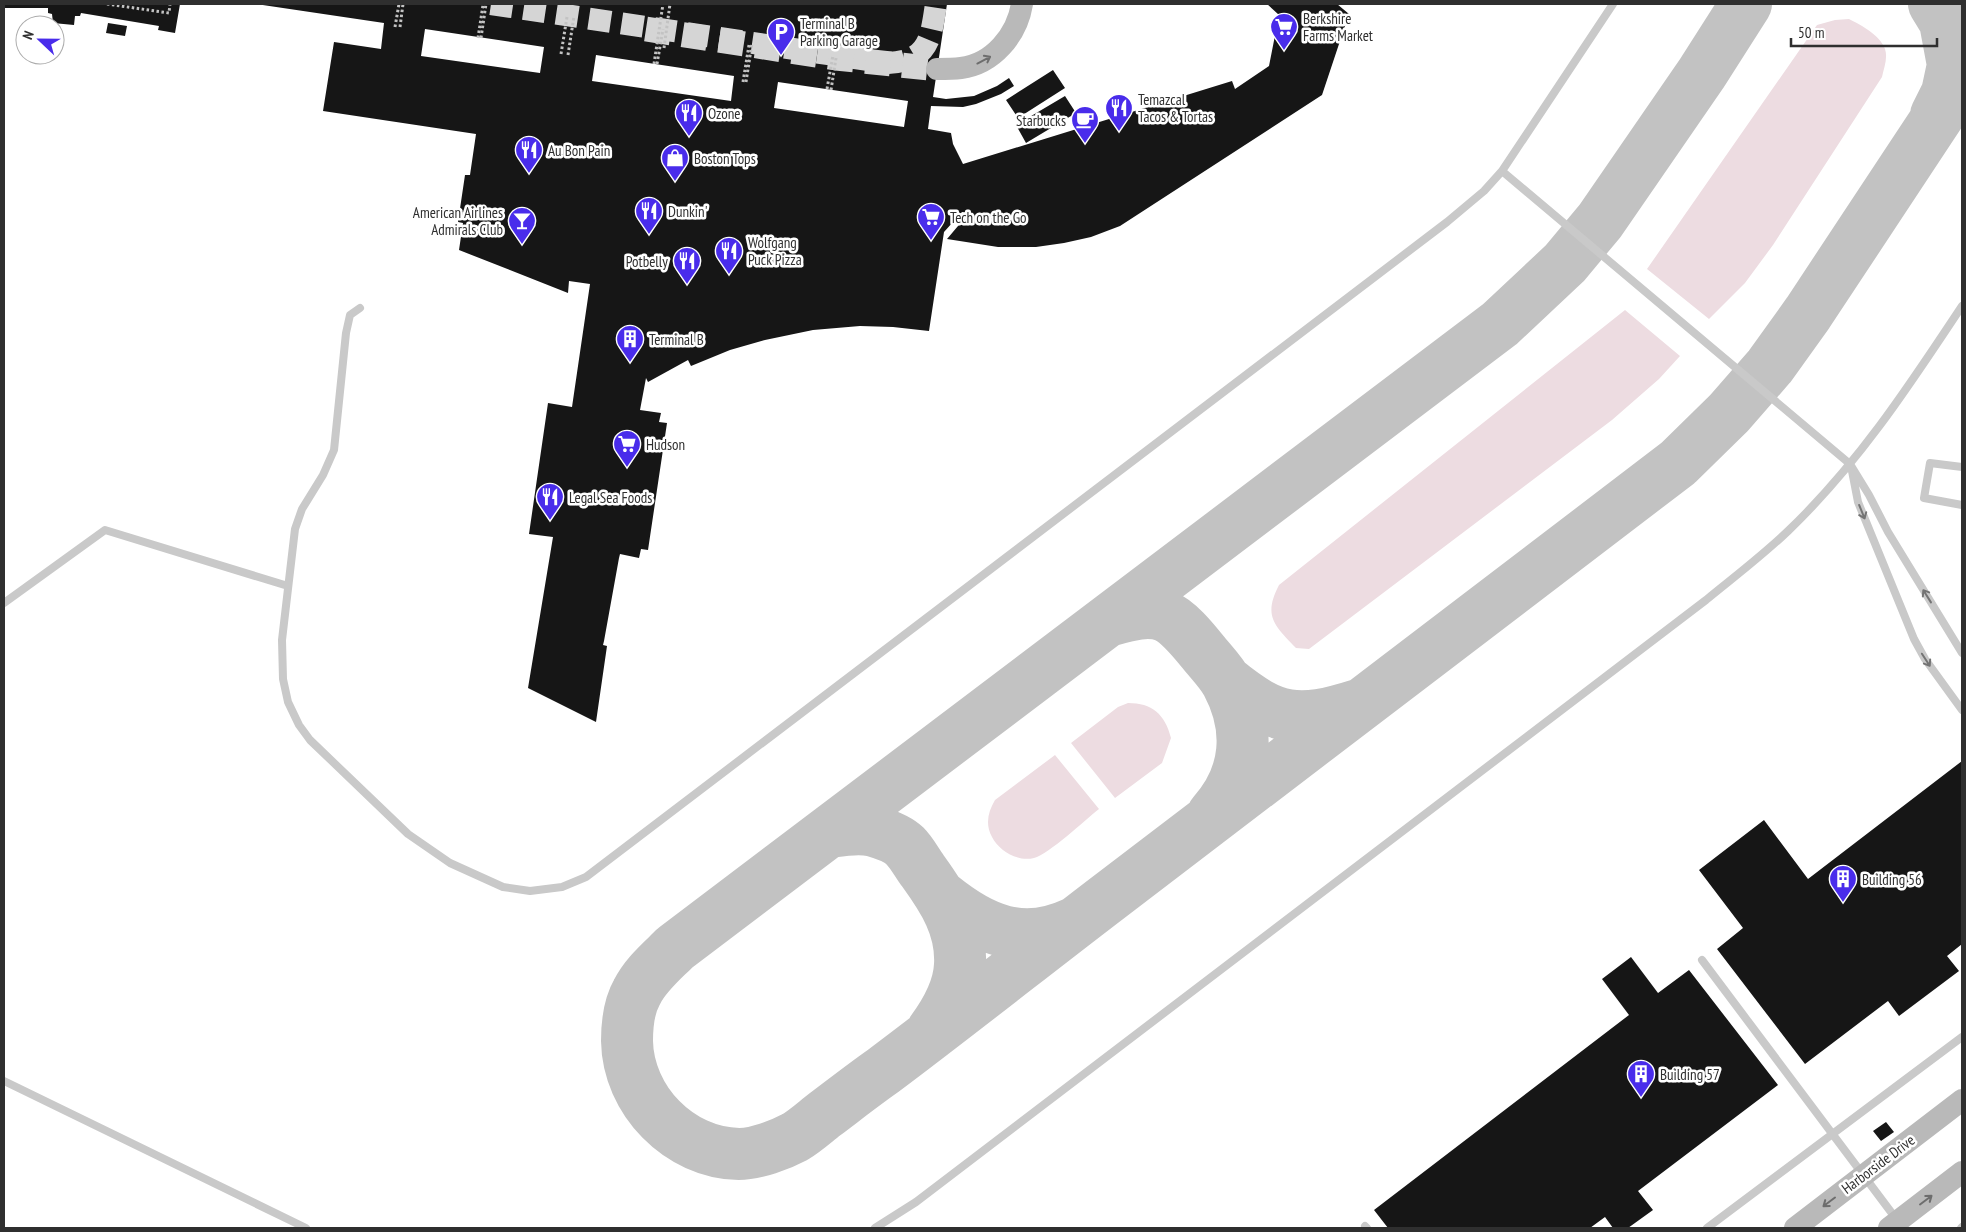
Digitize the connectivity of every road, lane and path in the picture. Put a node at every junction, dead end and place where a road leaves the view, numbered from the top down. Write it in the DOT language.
graph roads {
  1 [pos="107,4"];
  2 [pos="170,4"];
  3 [pos="401,4"];
  4 [pos="485,4"];
  5 [pos="663,4"];
  6 [pos="670,4"];
  7 [pos="1022,4"];
  8 [pos="1614,4"];
  9 [pos="574,16"];
  10 [pos="567,17"];
  11 [pos="398,27"];
  12 [pos="662,30"];
  13 [pos="479,38"];
  14 [pos="751,44"];
  15 [pos="664,48"];
  16 [pos="561,54"];
  17 [pos="568,55"];
  18 [pos="834,57"];
  19 [pos="937,69"];
  20 [pos="744,82"];
  21 [pos="829,90"];
  22 [pos="1502,171"];
  23 [pos="1962,306"];
  24 [pos="360,308"];
  25 [pos="1850,464"];
  26 [pos="1962,467"];
  27 [pos="1962,505"];
  28 [pos="288,586"];
  29 [pos="4,603"];
  30 [pos="1962,652"];
  31 [pos="1962,710"];
  32 [pos="1702,960"];
  33 [pos="1962,1037"];
  34 [pos="4,1081"];
  35 [pos="1959,1109"];
  36 [pos="1832,1135"];
  37 [pos="1962,1172"];
  38 [pos="1863,1176"];
  39 [pos="1894,1225"];
  40 [pos="306,1228"];
  41 [pos="875,1228"];
  42 [pos="1707,1228"];
  43 [pos="1795,1228"];
  1 -- 2 [label="path"];
  3 -- 11 [label="path"];
  4 -- 13 [label="path, bridge"];
  5 -- 12 [label="path, bridge"];
  6 -- 15 [label="path"];
  19 -- 7 [label="street, one-way"];
  8 -- 22 [label="lane"];
  9 -- 17 [label="path, bridge"];
  10 -- 16 [label="path"];
  14 -- 20 [label="path, bridge"];
  18 -- 21 [label="path, bridge"];
  22 -- 25 [label="lane"];
  22 -- 28 [label="lane"];
  23 -- 25 [label="lane"];
  24 -- 28 [label="lane"];
  30 -- 25 [label="lane, one-way"];
  25 -- 31 [label="lane, one-way"];
  25 -- 41 [label="lane"];
  26 -- 27 [label="lane"];
  28 -- 29 [label="lane"];
  32 -- 36 [label="lane"];
  33 -- 36 [label="lane"];
  34 -- 40 [label="lane"];
  35 -- 38 [label="street, Harborside Drive"];
  36 -- 38 [label="lane"];
  36 -- 42 [label="lane"];
  39 -- 37 [label="street, one-way"];
  38 -- 39 [label="lane"];
  38 -- 43 [label="street, Harborside Drive, one-way"];
}
